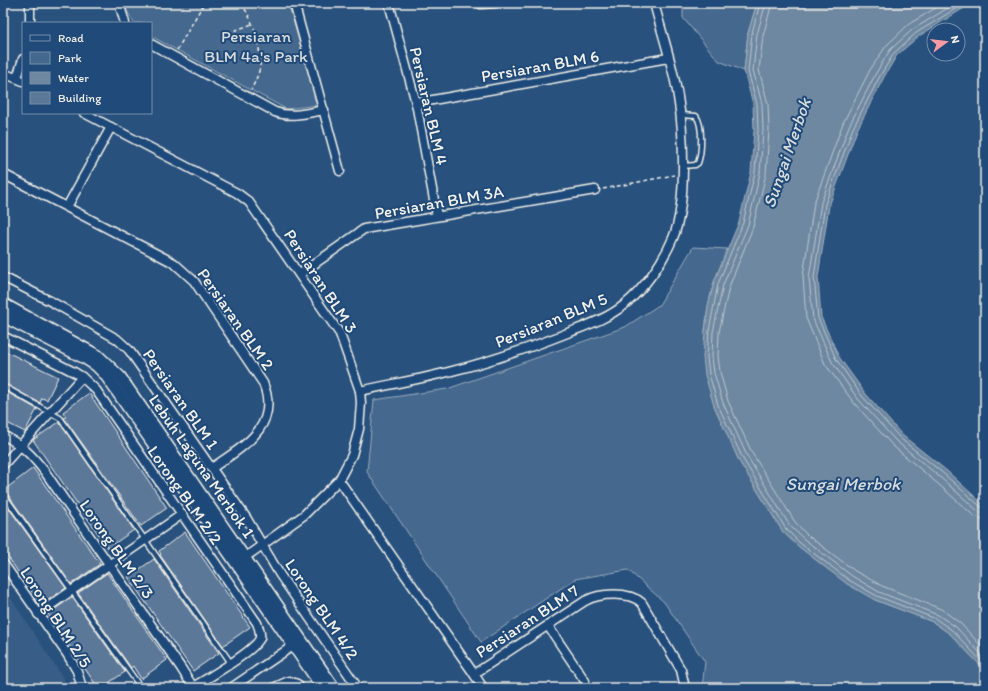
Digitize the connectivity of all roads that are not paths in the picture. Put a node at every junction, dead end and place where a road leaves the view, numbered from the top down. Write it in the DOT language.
graph roads {
  1 [pos="30,3"];
  2 [pos="119,3"];
  3 [pos="294,3"];
  4 [pos="389,3"];
  5 [pos="479,3"];
  6 [pos="496,3"];
  7 [pos="654,3"];
  8 [pos="30,22"];
  9 [pos="125,22"];
  10 [pos="152,45"];
  11 [pos="668,58"];
  12 [pos="22,66"];
  13 [pos="3,73"];
  14 [pos="20,79"];
  15 [pos="416,103"];
  16 [pos="324,110"];
  17 [pos="86,114"];
  18 [pos="680,115"];
  19 [pos="111,128"];
  20 [pos="682,170"];
  21 [pos="340,171"];
  22 [pos="3,174"];
  23 [pos="595,190"];
  24 [pos="67,207"];
  25 [pos="437,216"];
  26 [pos="300,274"];
  27 [pos="3,277"];
  28 [pos="3,304"];
  29 [pos="3,316"];
  30 [pos="3,336"];
  31 [pos="82,377"];
  32 [pos="3,386"];
  33 [pos="360,391"];
  34 [pos="52,412"];
  35 [pos="3,435"];
  36 [pos="21,445"];
  37 [pos="3,465"];
  38 [pos="212,468"];
  39 [pos="339,480"];
  40 [pos="3,494"];
  41 [pos="180,515"];
  42 [pos="144,539"];
  43 [pos="263,546"];
  44 [pos="241,561"];
  45 [pos="3,563"];
  46 [pos="110,563"];
  47 [pos="72,590"];
  48 [pos="38,614"];
  49 [pos="548,626"];
  50 [pos="297,643"];
  51 [pos="231,663"];
  52 [pos="474,674"];
  53 [pos="585,680"];
  54 [pos="191,687"];
  55 [pos="82,688"];
  56 [pos="141,688"];
  57 [pos="231,688"];
  58 [pos="273,688"];
  59 [pos="300,688"];
  60 [pos="323,688"];
  61 [pos="334,688"];
  62 [pos="358,688"];
  63 [pos="484,688"];
  64 [pos="685,688"];
  1 -- 8 [label="street"];
  2 -- 9 [label="street"];
  3 -- 16 [label="street"];
  4 -- 15 [label="street, Persiaran BLM 4"];
  5 -- 6 [label="street"];
  7 -- 11 [label="street, Persiaran BLM 5"];
  10 -- 16 [label="street"];
  11 -- 15 [label="street, Persiaran BLM 6"];
  11 -- 18 [label="street, Persiaran BLM 5"];
  12 -- 14 [label="street"];
  13 -- 14 [label="street"];
  15 -- 25 [label="street, Persiaran BLM 4"];
  16 -- 21 [label="street"];
  17 -- 19 [label="street, Persiaran BLM 3"];
  18 -- 20 [label="street, Persiaran BLM 5"];
  18 -- 20 [label="lane"];
  19 -- 24 [label="street"];
  19 -- 26 [label="street, Persiaran BLM 3"];
  20 -- 33 [label="street, Persiaran BLM 5"];
  22 -- 24 [label="street, Persiaran BLM 2"];
  23 -- 25 [label="street, Persiaran BLM 3A"];
  24 -- 38 [label="street, Persiaran BLM 2"];
  25 -- 26 [label="street, Persiaran BLM 3A"];
  26 -- 33 [label="street, Persiaran BLM 3"];
  27 -- 38 [label="street, Persiaran BLM 1"];
  28 -- 44 [label="street, Lebuh Laguna Merbok 1"];
  29 -- 44 [label="street, Lebuh Laguna Merbok 1"];
  30 -- 31 [label="street, Lorong BLM 2/2"];
  31 -- 34 [label="street"];
  31 -- 41 [label="street, Lorong BLM 2/2"];
  32 -- 34 [label="lane"];
  33 -- 39 [label="street, Persiaran BLM 3"];
  34 -- 36 [label="street"];
  34 -- 42 [label="lane"];
  35 -- 36 [label="street, Lorong BLM 2/3"];
  36 -- 37 [label="street"];
  36 -- 46 [label="street, Lorong BLM 2/3"];
  38 -- 43 [label="street, Persiaran BLM 1"];
  39 -- 43 [label="street, Persiaran BLM 3"];
  39 -- 52 [label="street, Persiaran BLM 7"];
  40 -- 47 [label="lane"];
  41 -- 42 [label="street"];
  41 -- 51 [label="street, Lorong BLM 2/2"];
  42 -- 46 [label="street"];
  42 -- 51 [label="lane"];
  43 -- 44 [label="street, Persiaran BLM 3"];
  43 -- 62 [label="street, Lorong BLM 4/2"];
  44 -- 50 [label="street, Lebuh Laguna Merbok 1"];
  45 -- 48 [label="street, Lorong BLM 2/5"];
  46 -- 47 [label="street"];
  46 -- 54 [label="street, Lorong BLM 2/3"];
  47 -- 48 [label="street"];
  47 -- 56 [label="lane"];
  48 -- 55 [label="street, Lorong BLM 2/5"];
  49 -- 52 [label="street, Persiaran BLM 7"];
  49 -- 53 [label="street"];
  49 -- 64 [label="street, Persiaran BLM 7"];
  50 -- 57 [label="street"];
  50 -- 60 [label="street, Lebuh Laguna Merbok 1"];
  50 -- 61 [label="street, Lebuh Laguna Merbok 1"];
  51 -- 54 [label="street, Lorong BLM 2/2"];
  52 -- 63 [label="street, Persiaran BLM 7"];
  58 -- 59 [label="street"];
}
